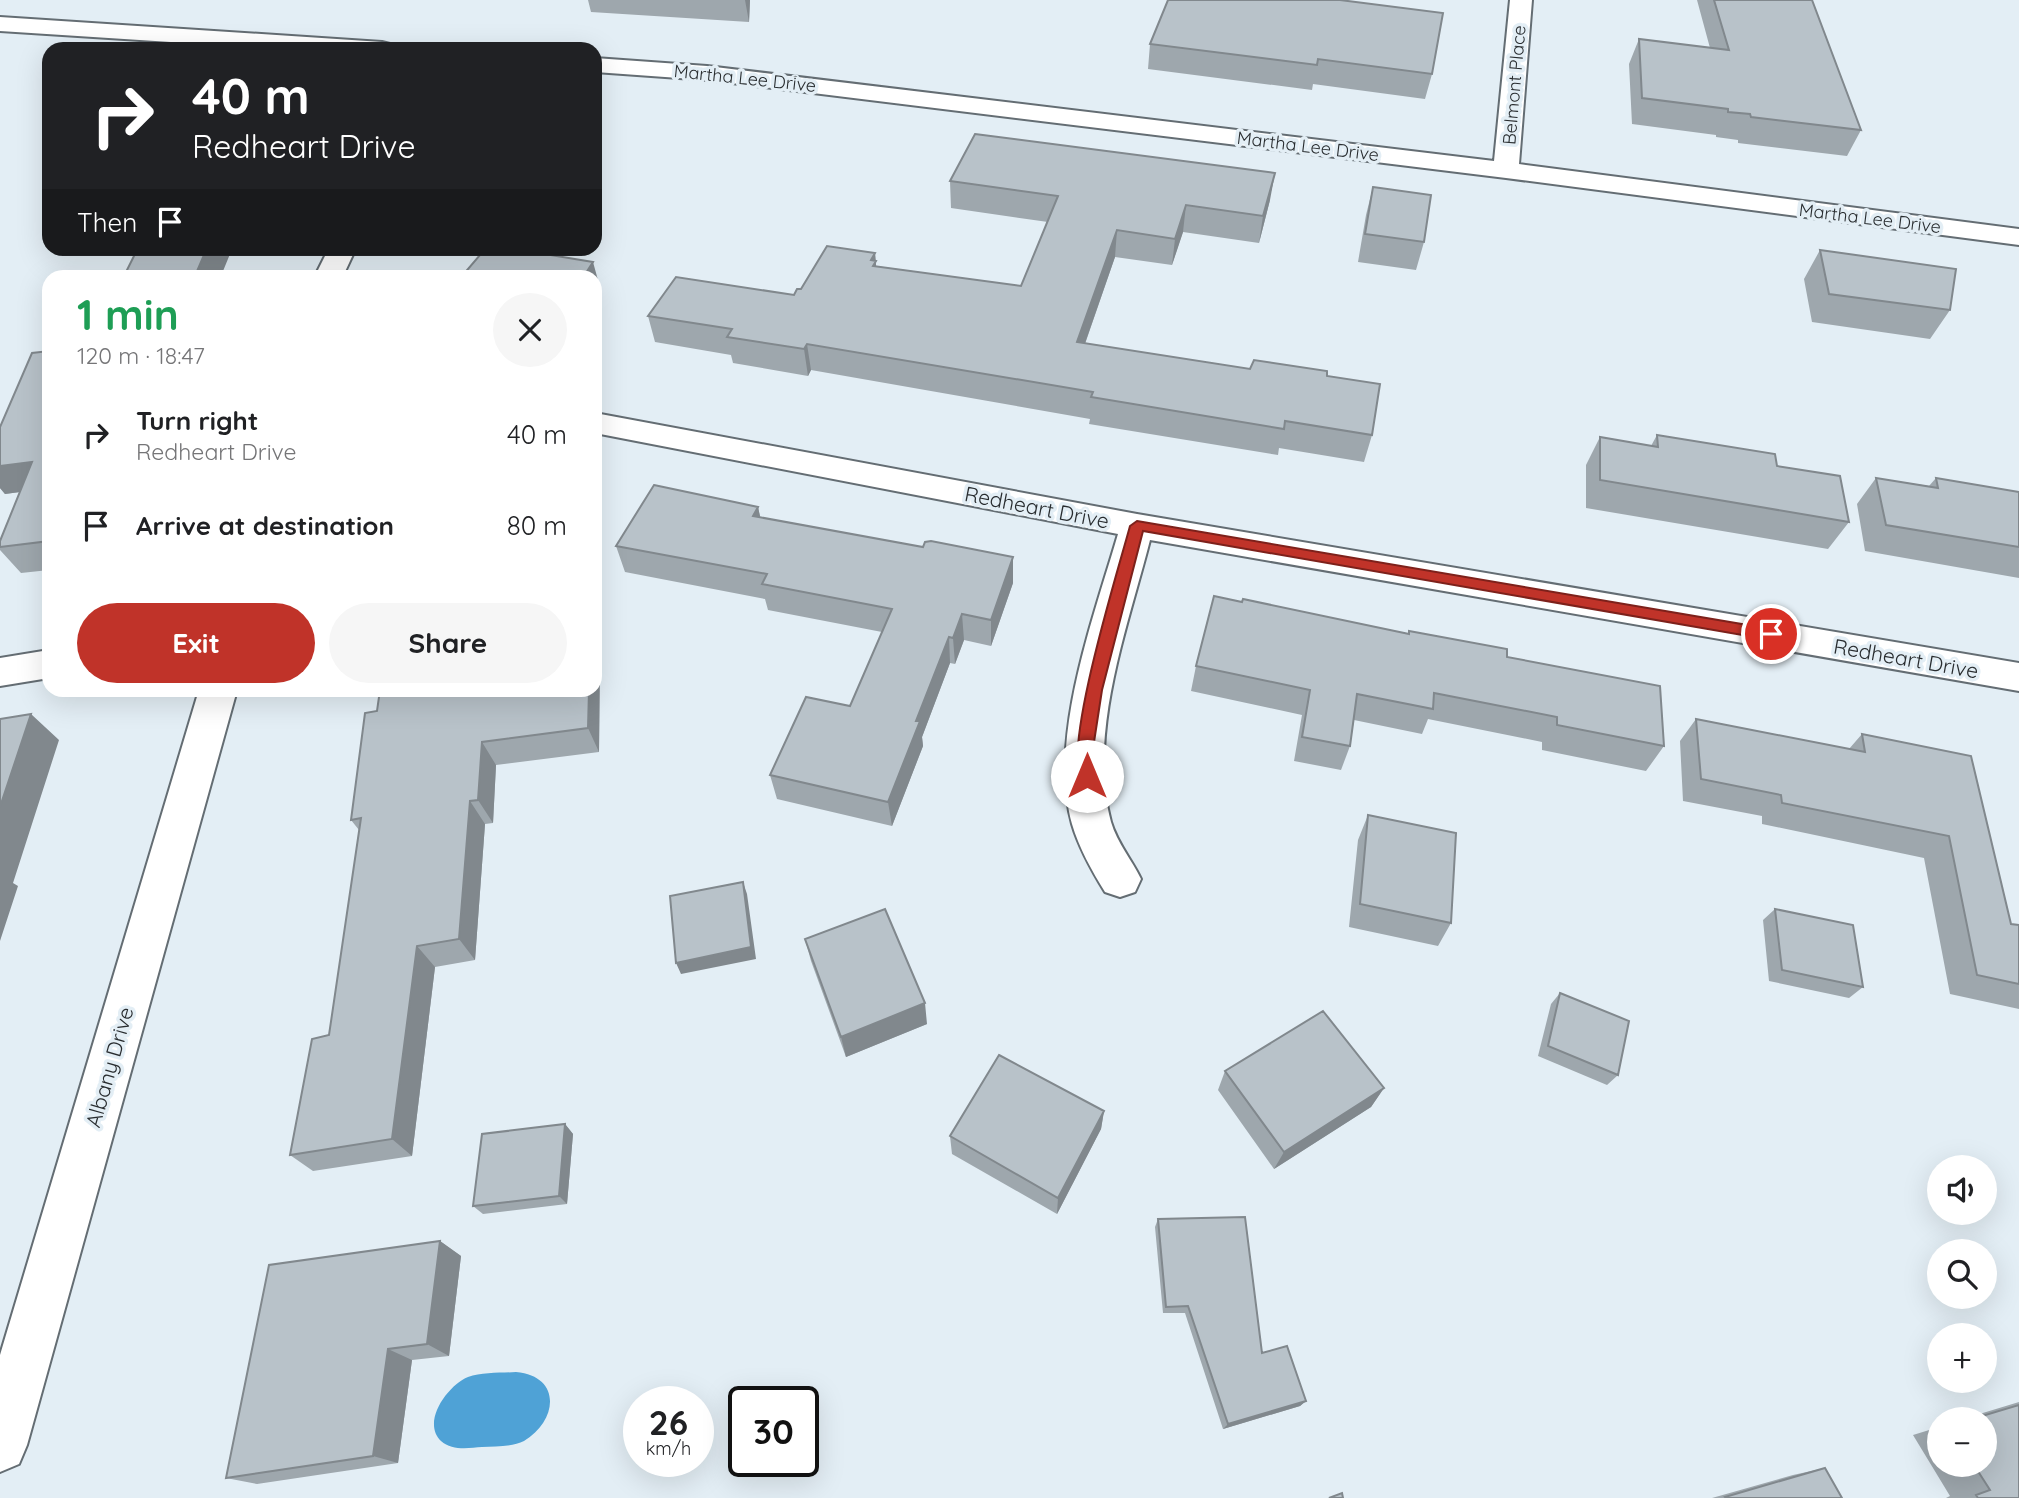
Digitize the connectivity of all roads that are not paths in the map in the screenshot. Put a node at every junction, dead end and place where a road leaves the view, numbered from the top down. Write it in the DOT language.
graph roads {
  1 [pos="1521,0"];
  2 [pos="0,24"];
  3 [pos="275,42"];
  4 [pos="602,66"];
  5 [pos="1507,170"];
  6 [pos="2019,237"];
  7 [pos="602,424"];
  8 [pos="1137,526"];
  9 [pos="42,665"];
  10 [pos="0,672"];
  11 [pos="2019,677"];
  12 [pos="216,697"];
  13 [pos="1120,879"];
  14 [pos="0,1445"];
  1 -- 5 [label="street, Belmont Place"];
  2 -- 3 [label="street"];
  4 -- 5 [label="street, Martha Lee Drive"];
  5 -- 6 [label="street, Martha Lee Drive"];
  7 -- 8 [label="street, Redheart Drive"];
  8 -- 11 [label="street, Redheart Drive"];
  8 -- 13 [label="street"];
  9 -- 10 [label="street"];
  12 -- 14 [label="street, Albany Drive"];
}
